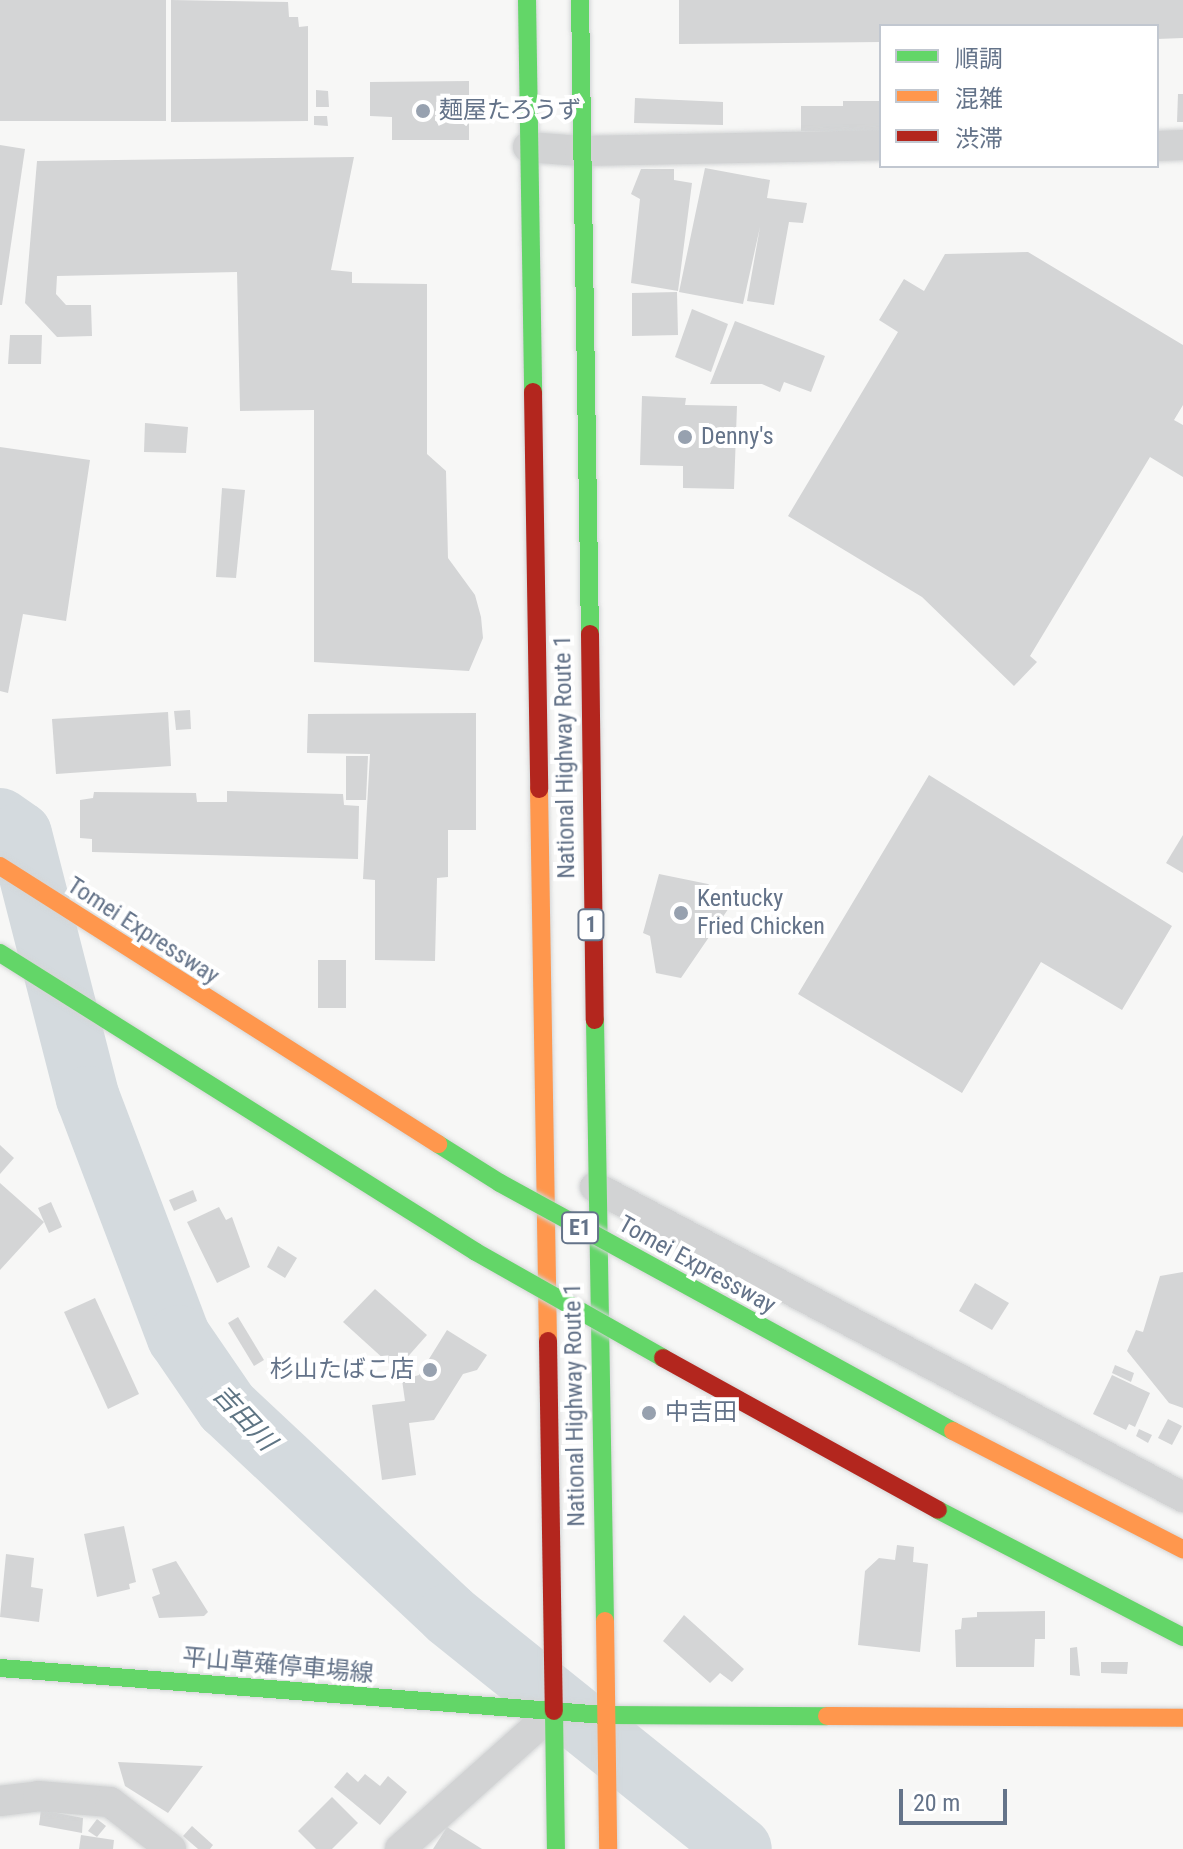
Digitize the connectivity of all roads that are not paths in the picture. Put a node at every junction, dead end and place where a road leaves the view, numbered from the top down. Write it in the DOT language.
graph roads {
  1 [pos="527,0"];
  2 [pos="580,0"];
  3 [pos="879,145"];
  4 [pos="1183,145"];
  5 [pos="1159,146"];
  6 [pos="528,147"];
  7 [pos="580,151"];
  8 [pos="0,866"];
  9 [pos="0,953"];
  10 [pos="595,1187"];
  11 [pos="1183,1497"];
  12 [pos="1183,1549"];
  13 [pos="1183,1637"];
  14 [pos="0,1668"];
  15 [pos="553,1712"];
  16 [pos="604,1715"];
  17 [pos="1183,1718"];
  18 [pos="0,1801"];
  19 [pos="171,1849"];
  20 [pos="400,1849"];
  21 [pos="556,1849"];
  22 [pos="608,1849"];
  1 -- 6 [label="main road, National Highway Route 1"];
  2 -- 7 [label="main road, National Highway Route 1 / 1"];
  3 -- 7 [label="street"];
  4 -- 5 [label="street"];
  6 -- 7 [label="street"];
  6 -- 15 [label="main road, National Highway Route 1"];
  7 -- 10 [label="main road, National Highway Route 1 / 1"];
  8 -- 12 [label="main road, Tomei Expressway / E1, bridge"];
  9 -- 13 [label="main road, bridge"];
  10 -- 11 [label="street"];
  10 -- 16 [label="main road, National Highway Route 1 / 1"];
  14 -- 15 [label="main road, 平山草薙停車場線"];
  15 -- 16 [label="main road, 平山草薙停車場線"];
  15 -- 20 [label="street"];
  15 -- 21 [label="main road, National Highway Route 1"];
  16 -- 17 [label="main road, 平山草薙停車場線"];
  16 -- 22 [label="main road, National Highway Route 1 / 1"];
  18 -- 19 [label="street"];
}
